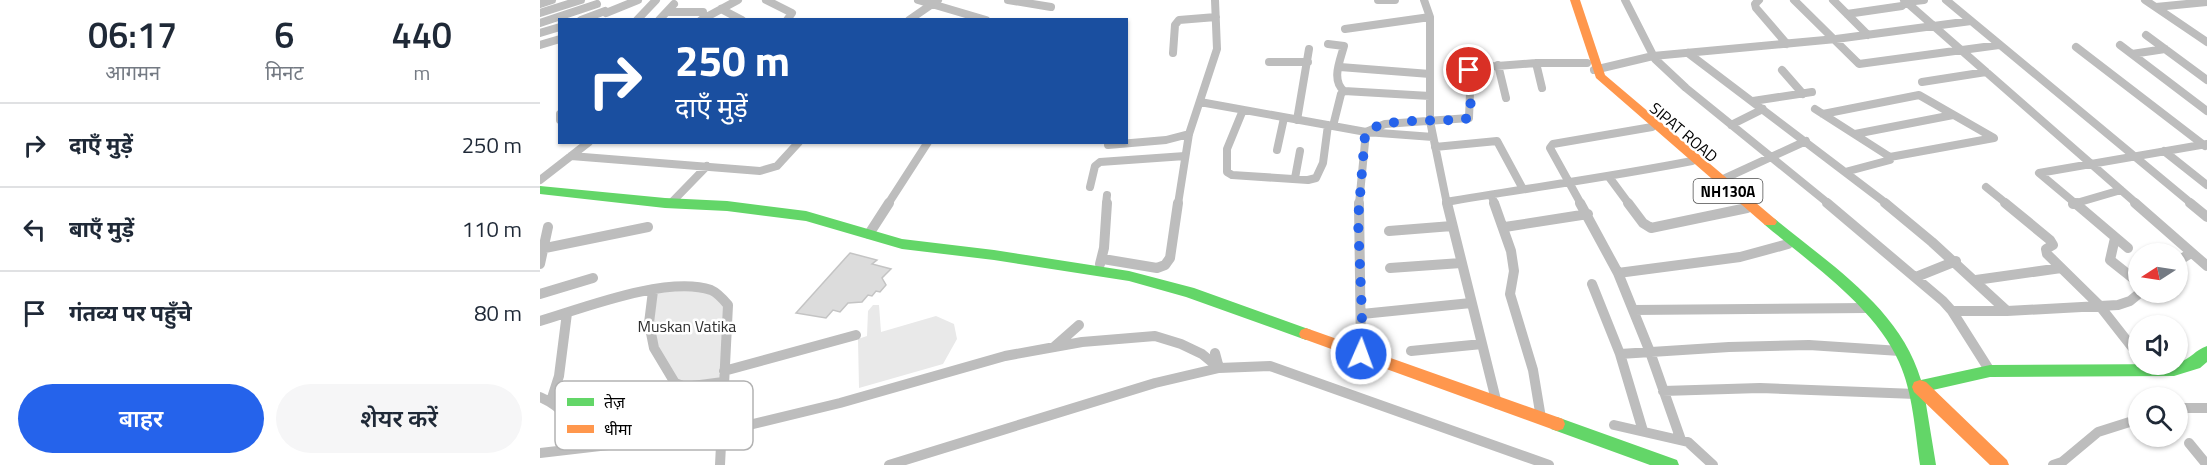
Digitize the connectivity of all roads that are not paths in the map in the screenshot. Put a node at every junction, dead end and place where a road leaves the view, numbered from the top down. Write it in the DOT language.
graph roads {
  1 [pos="552,0"];
  2 [pos="581,0"];
  3 [pos="638,0"];
  4 [pos="656,0"];
  5 [pos="766,0"];
  6 [pos="918,0"];
  7 [pos="938,0"];
  8 [pos="1008,0"];
  9 [pos="1215,0"];
  10 [pos="1378,0"];
  11 [pos="1395,0"];
  12 [pos="1424,0"];
  13 [pos="1569,0"];
  14 [pos="1575,0"];
  15 [pos="1625,0"];
  16 [pos="1760,0"];
  17 [pos="1794,0"];
  18 [pos="1833,0"];
  19 [pos="1924,0"];
  20 [pos="1946,0"];
  21 [pos="2145,0"];
  22 [pos="732,1"];
  23 [pos="1905,1"];
  24 [pos="2202,1"];
  25 [pos="595,2"];
  26 [pos="2176,2"];
  27 [pos="540,4"];
  28 [pos="675,4"];
  29 [pos="931,5"];
  30 [pos="1052,7"];
  31 [pos="2156,7"];
  32 [pos="721,9"];
  33 [pos="606,12"];
  34 [pos="667,12"];
  35 [pos="540,13"];
  36 [pos="1847,14"];
  37 [pos="702,16"];
  38 [pos="1216,16"];
  39 [pos="1430,17"];
  40 [pos="586,18"];
  41 [pos="614,18"];
  42 [pos="639,18"];
  43 [pos="661,18"];
  44 [pos="738,18"];
  45 [pos="788,18"];
  46 [pos="912,18"];
  47 [pos="979,18"];
  48 [pos="1971,21"];
  49 [pos="540,23"];
  50 [pos="1933,25"];
  51 [pos="558,28"];
  52 [pos="1345,29"];
  53 [pos="540,33"];
  54 [pos="1868,34"];
  55 [pos="2146,35"];
  56 [pos="1833,39"];
  57 [pos="558,40"];
  58 [pos="2207,42"];
  59 [pos="1328,44"];
  60 [pos="1786,44"];
  61 [pos="540,45"];
  62 [pos="2000,45"];
  63 [pos="2120,45"];
  64 [pos="2076,46"];
  65 [pos="1309,49"];
  66 [pos="2166,49"];
  67 [pos="1961,50"];
  68 [pos="1173,52"];
  69 [pos="1688,53"];
  70 [pos="2132,54"];
  71 [pos="1653,56"];
  72 [pos="1269,62"];
  73 [pos="1308,62"];
  74 [pos="1536,63"];
  75 [pos="1498,66"];
  76 [pos="1340,67"];
  77 [pos="1592,68"];
  78 [pos="1782,70"];
  79 [pos="1986,72"];
  80 [pos="1430,74"];
  81 [pos="2207,80"];
  82 [pos="1922,82"];
  83 [pos="1542,88"];
  84 [pos="1344,91"];
  85 [pos="1430,96"];
  86 [pos="1506,98"];
  87 [pos="1753,101"];
  88 [pos="1200,102"];
  89 [pos="1763,109"];
  90 [pos="1243,110"];
  91 [pos="2207,111"];
  92 [pos="1953,115"];
  93 [pos="1284,117"];
  94 [pos="1297,120"];
  95 [pos="1430,121"];
  96 [pos="1331,126"];
  97 [pos="1731,126"];
  98 [pos="1652,127"];
  99 [pos="1366,132"];
  100 [pos="1189,134"];
  101 [pos="1855,134"];
  102 [pos="1806,141"];
  103 [pos="1434,142"];
  104 [pos="1128,143"];
  105 [pos="586,144"];
  106 [pos="797,144"];
  107 [pos="927,144"];
  108 [pos="1120,144"];
  109 [pos="1108,145"];
  110 [pos="2206,145"];
  111 [pos="1277,150"];
  112 [pos="1300,151"];
  113 [pos="2164,151"];
  114 [pos="2133,155"];
  115 [pos="571,156"];
  116 [pos="1185,156"];
  117 [pos="1890,157"];
  118 [pos="1770,158"];
  119 [pos="1692,161"];
  120 [pos="2090,163"];
  121 [pos="707,166"];
  122 [pos="1845,172"];
  123 [pos="1609,177"];
  124 [pos="1295,178"];
  125 [pos="540,180"];
  126 [pos="1568,181"];
  127 [pos="1720,181"];
  128 [pos="2207,185"];
  129 [pos="1090,187"];
  130 [pos="1986,188"];
  131 [pos="1523,189"];
  132 [pos="540,190"];
  133 [pos="2121,190"];
  134 [pos="1107,195"];
  135 [pos="1491,195"];
  136 [pos="1446,202"];
  137 [pos="671,203"];
  138 [pos="2073,204"];
  139 [pos="1747,208"];
  140 [pos="1588,214"];
  141 [pos="2207,217"];
  142 [pos="1452,226"];
  143 [pos="548,227"];
  144 [pos="648,227"];
  145 [pos="1505,227"];
  146 [pos="1389,231"];
  147 [pos="869,234"];
  148 [pos="2115,238"];
  149 [pos="1788,244"];
  150 [pos="542,248"];
  151 [pos="2128,248"];
  152 [pos="2191,253"];
  153 [pos="2188,255"];
  154 [pos="1956,261"];
  155 [pos="1461,263"];
  156 [pos="540,264"];
  157 [pos="1100,265"];
  158 [pos="2207,266"];
  159 [pos="1390,268"];
  160 [pos="2061,268"];
  161 [pos="1618,273"];
  162 [pos="2128,274"];
  163 [pos="1916,277"];
  164 [pos="593,278"];
  165 [pos="1976,280"];
  166 [pos="1592,284"];
  167 [pos="653,291"];
  168 [pos="540,294"];
  169 [pos="2128,302"];
  170 [pos="1471,303"];
  171 [pos="2100,305"];
  172 [pos="1864,308"];
  173 [pos="1633,310"];
  174 [pos="1952,311"];
  175 [pos="2007,311"];
  176 [pos="567,313"];
  177 [pos="1362,314"];
  178 [pos="540,321"];
  179 [pos="1079,325"];
  180 [pos="856,335"];
  181 [pos="2128,342"];
  182 [pos="1482,344"];
  183 [pos="1054,347"];
  184 [pos="1411,351"];
  185 [pos="1896,351"];
  186 [pos="1650,352"];
  187 [pos="2207,352"];
  188 [pos="1215,353"];
  189 [pos="1361,354"];
  190 [pos="1620,354"];
  191 [pos="2188,366"];
  192 [pos="1219,368"];
  193 [pos="2128,368"];
  194 [pos="1990,371"];
  195 [pos="724,376"];
  196 [pos="556,381"];
  197 [pos="674,381"];
  198 [pos="706,381"];
  199 [pos="724,381"];
  200 [pos="555,383"];
  201 [pos="1916,390"];
  202 [pos="1664,391"];
  203 [pos="545,399"];
  204 [pos="1497,404"];
  205 [pos="2188,408"];
  206 [pos="2207,408"];
  207 [pos="1541,418"];
  208 [pos="2128,422"];
  209 [pos="753,424"];
  210 [pos="1614,425"];
  211 [pos="1643,431"];
  212 [pos="1681,440"];
  213 [pos="2189,443"];
  214 [pos="562,450"];
  215 [pos="540,453"];
  216 [pos="894,464"];
  217 [pos="1549,465"];
  218 [pos="1671,465"];
  219 [pos="1713,465"];
  220 [pos="1928,465"];
  221 [pos="2001,465"];
  222 [pos="2052,465"];
  223 [pos="2207,465"];
  1 -- 27 [label="street"];
  2 -- 35 [label="street"];
  3 -- 33 [label="street"];
  4 -- 42 [label="street"];
  5 -- 45 [label="street"];
  6 -- 29 [label="street"];
  7 -- 29 [label="street"];
  8 -- 30 [label="street"];
  9 -- 38 [label="street"];
  10 -- 11 [label="street"];
  12 -- 39 [label="street"];
  13 -- 77 [label="main road, SIPAT ROAD / NH130A"];
  14 -- 77 [label="main road, SIPAT ROAD / NH130A"];
  15 -- 71 [label="street"];
  16 -- 60 [label="street"];
  17 -- 56 [label="street"];
  18 -- 36 [label="street"];
  19 -- 23 [label="street"];
  20 -- 48 [label="street"];
  21 -- 31 [label="street"];
  22 -- 32 [label="street"];
  23 -- 36 [label="street"];
  23 -- 50 [label="street"];
  24 -- 26 [label="street"];
  25 -- 33 [label="street"];
  25 -- 49 [label="street"];
  26 -- 31 [label="street"];
  28 -- 34 [label="street"];
  29 -- 46 [label="street"];
  29 -- 47 [label="street"];
  31 -- 58 [label="street"];
  32 -- 37 [label="street"];
  32 -- 44 [label="street"];
  33 -- 40 [label="street"];
  33 -- 41 [label="street"];
  34 -- 37 [label="street"];
  34 -- 43 [label="street"];
  36 -- 54 [label="street"];
  38 -- 68 [label="street"];
  38 -- 88 [label="street"];
  39 -- 52 [label="street"];
  39 -- 80 [label="street"];
  48 -- 50 [label="street"];
  48 -- 62 [label="street"];
  50 -- 54 [label="street"];
  50 -- 67 [label="street"];
  51 -- 53 [label="street"];
  54 -- 56 [label="street"];
  55 -- 66 [label="street"];
  56 -- 60 [label="street"];
  56 -- 67 [label="street"];
  57 -- 61 [label="street"];
  59 -- 76 [label="street"];
  60 -- 69 [label="street"];
  62 -- 67 [label="street"];
  62 -- 114 [label="street"];
  63 -- 70 [label="street"];
  64 -- 110 [label="street"];
  65 -- 73 [label="street"];
  66 -- 70 [label="street"];
  66 -- 81 [label="street"];
  67 -- 79 [label="street"];
  69 -- 71 [label="street"];
  69 -- 87 [label="street"];
  70 -- 91 [label="street"];
  71 -- 77 [label="street"];
  71 -- 97 [label="street"];
  72 -- 73 [label="street"];
  73 -- 94 [label="street"];
  74 -- 75 [label="street"];
  74 -- 77 [label="street"];
  74 -- 83 [label="street"];
  75 -- 86 [label="street"];
  75 -- 95 [label="street"];
  76 -- 80 [label="street"];
  76 -- 84 [label="street"];
  77 -- 98 [label="main road, SIPAT ROAD / NH130A"];
  77 -- 127 [label="main road, SIPAT ROAD / NH130A"];
  78 -- 87 [label="street"];
  79 -- 82 [label="street"];
  79 -- 120 [label="street"];
  80 -- 85 [label="street"];
  84 -- 85 [label="street"];
  84 -- 96 [label="street"];
  85 -- 95 [label="street"];
  87 -- 89 [label="street"];
  88 -- 90 [label="street"];
  88 -- 100 [label="street"];
  89 -- 97 [label="street"];
  89 -- 102 [label="street"];
  90 -- 93 [label="street"];
  90 -- 124 [label="street"];
  92 -- 101 [label="street"];
  92 -- 101 [label="street"];
  92 -- 117 [label="street"];
  93 -- 94 [label="street"];
  93 -- 111 [label="street"];
  94 -- 96 [label="street"];
  95 -- 99 [label="street"];
  95 -- 103 [label="street"];
  96 -- 99 [label="street"];
  96 -- 124 [label="street"];
  97 -- 118 [label="street"];
  98 -- 119 [label="main road, SIPAT ROAD / NH130A"];
  98 -- 126 [label="street"];
  99 -- 103 [label="street"];
  99 -- 177 [label="street"];
  100 -- 104 [label="street"];
  100 -- 116 [label="street"];
  101 -- 117 [label="street"];
  102 -- 118 [label="street"];
  102 -- 122 [label="street"];
  103 -- 131 [label="street"];
  103 -- 136 [label="street"];
  105 -- 115 [label="street"];
  106 -- 121 [label="street"];
  107 -- 147 [label="street"];
  108 -- 109 [label="street"];
  110 -- 113 [label="street"];
  112 -- 124 [label="street"];
  113 -- 114 [label="street"];
  113 -- 128 [label="street"];
  114 -- 120 [label="street"];
  114 -- 141 [label="street"];
  115 -- 121 [label="street"];
  115 -- 125 [label="street"];
  116 -- 129 [label="street"];
  116 -- 157 [label="street"];
  117 -- 122 [label="street"];
  118 -- 127 [label="street"];
  118 -- 163 [label="street"];
  119 -- 123 [label="street"];
  119 -- 127 [label="main road, SIPAT ROAD / NH130A"];
  120 -- 133 [label="street"];
  120 -- 138 [label="street"];
  121 -- 137 [label="street"];
  122 -- 154 [label="street"];
  123 -- 126 [label="street"];
  123 -- 139 [label="street"];
  126 -- 131 [label="street"];
  126 -- 140 [label="street"];
  127 -- 139 [label="main road, SIPAT ROAD / NH130A"];
  127 -- 172 [label="main road, SIPAT ROAD / NH130A"];
  130 -- 160 [label="street"];
  131 -- 135 [label="street"];
  132 -- 137 [label="main road"];
  133 -- 138 [label="street"];
  133 -- 152 [label="street"];
  134 -- 157 [label="street"];
  135 -- 136 [label="street"];
  135 -- 145 [label="street"];
  136 -- 142 [label="street"];
  137 -- 147 [label="main road"];
  138 -- 148 [label="street"];
  139 -- 149 [label="main road, SIPAT ROAD / NH130A"];
  140 -- 145 [label="street"];
  140 -- 161 [label="street"];
  142 -- 146 [label="street"];
  142 -- 155 [label="street"];
  143 -- 150 [label="street"];
  144 -- 150 [label="street"];
  145 -- 207 [label="street"];
  147 -- 157 [label="main road"];
  148 -- 151 [label="street"];
  148 -- 162 [label="street"];
  149 -- 161 [label="street"];
  149 -- 172 [label="main road, SIPAT ROAD / NH130A"];
  150 -- 156 [label="street"];
  152 -- 153 [label="street"];
  152 -- 158 [label="street"];
  154 -- 163 [label="street"];
  154 -- 165 [label="street"];
  155 -- 159 [label="street"];
  155 -- 170 [label="street"];
  157 -- 189 [label="main road"];
  160 -- 165 [label="street"];
  160 -- 171 [label="street"];
  161 -- 173 [label="street"];
  163 -- 174 [label="street"];
  164 -- 168 [label="street"];
  165 -- 175 [label="street"];
  166 -- 190 [label="street"];
  167 -- 176 [label="street"];
  167 -- 195 [label="street"];
  167 -- 197 [label="street"];
  169 -- 171 [label="street"];
  170 -- 177 [label="street"];
  170 -- 182 [label="street"];
  171 -- 175 [label="street"];
  171 -- 181 [label="street"];
  172 -- 173 [label="street"];
  172 -- 185 [label="main road, SIPAT ROAD / NH130A"];
  173 -- 186 [label="street"];
  174 -- 175 [label="street"];
  174 -- 194 [label="street"];
  176 -- 178 [label="street"];
  176 -- 196 [label="street"];
  177 -- 189 [label="street"];
  179 -- 183 [label="street"];
  180 -- 195 [label="street"];
  182 -- 184 [label="street"];
  182 -- 204 [label="street"];
  183 -- 192 [label="street"];
  183 -- 209 [label="street"];
  185 -- 186 [label="street"];
  185 -- 201 [label="main road, SIPAT ROAD / NH130A"];
  186 -- 190 [label="street"];
  186 -- 202 [label="street"];
  187 -- 191 [label="main road"];
  188 -- 192 [label="street"];
  189 -- 204 [label="main road"];
  190 -- 211 [label="street"];
  192 -- 216 [label="street"];
  192 -- 217 [label="street"];
  193 -- 194 [label="main road"];
  194 -- 201 [label="main road"];
  195 -- 198 [label="street"];
  195 -- 199 [label="street"];
  200 -- 203 [label="street"];
  201 -- 202 [label="street"];
  201 -- 220 [label="main road, SIPAT ROAD / NH130A"];
  201 -- 221 [label="main road"];
  202 -- 212 [label="street"];
  204 -- 207 [label="main road"];
  205 -- 206 [label="street"];
  207 -- 218 [label="main road"];
  208 -- 222 [label="street"];
  210 -- 211 [label="street"];
  211 -- 212 [label="street"];
  212 -- 219 [label="street"];
  213 -- 223 [label="street"];
  214 -- 215 [label="street"];
}
